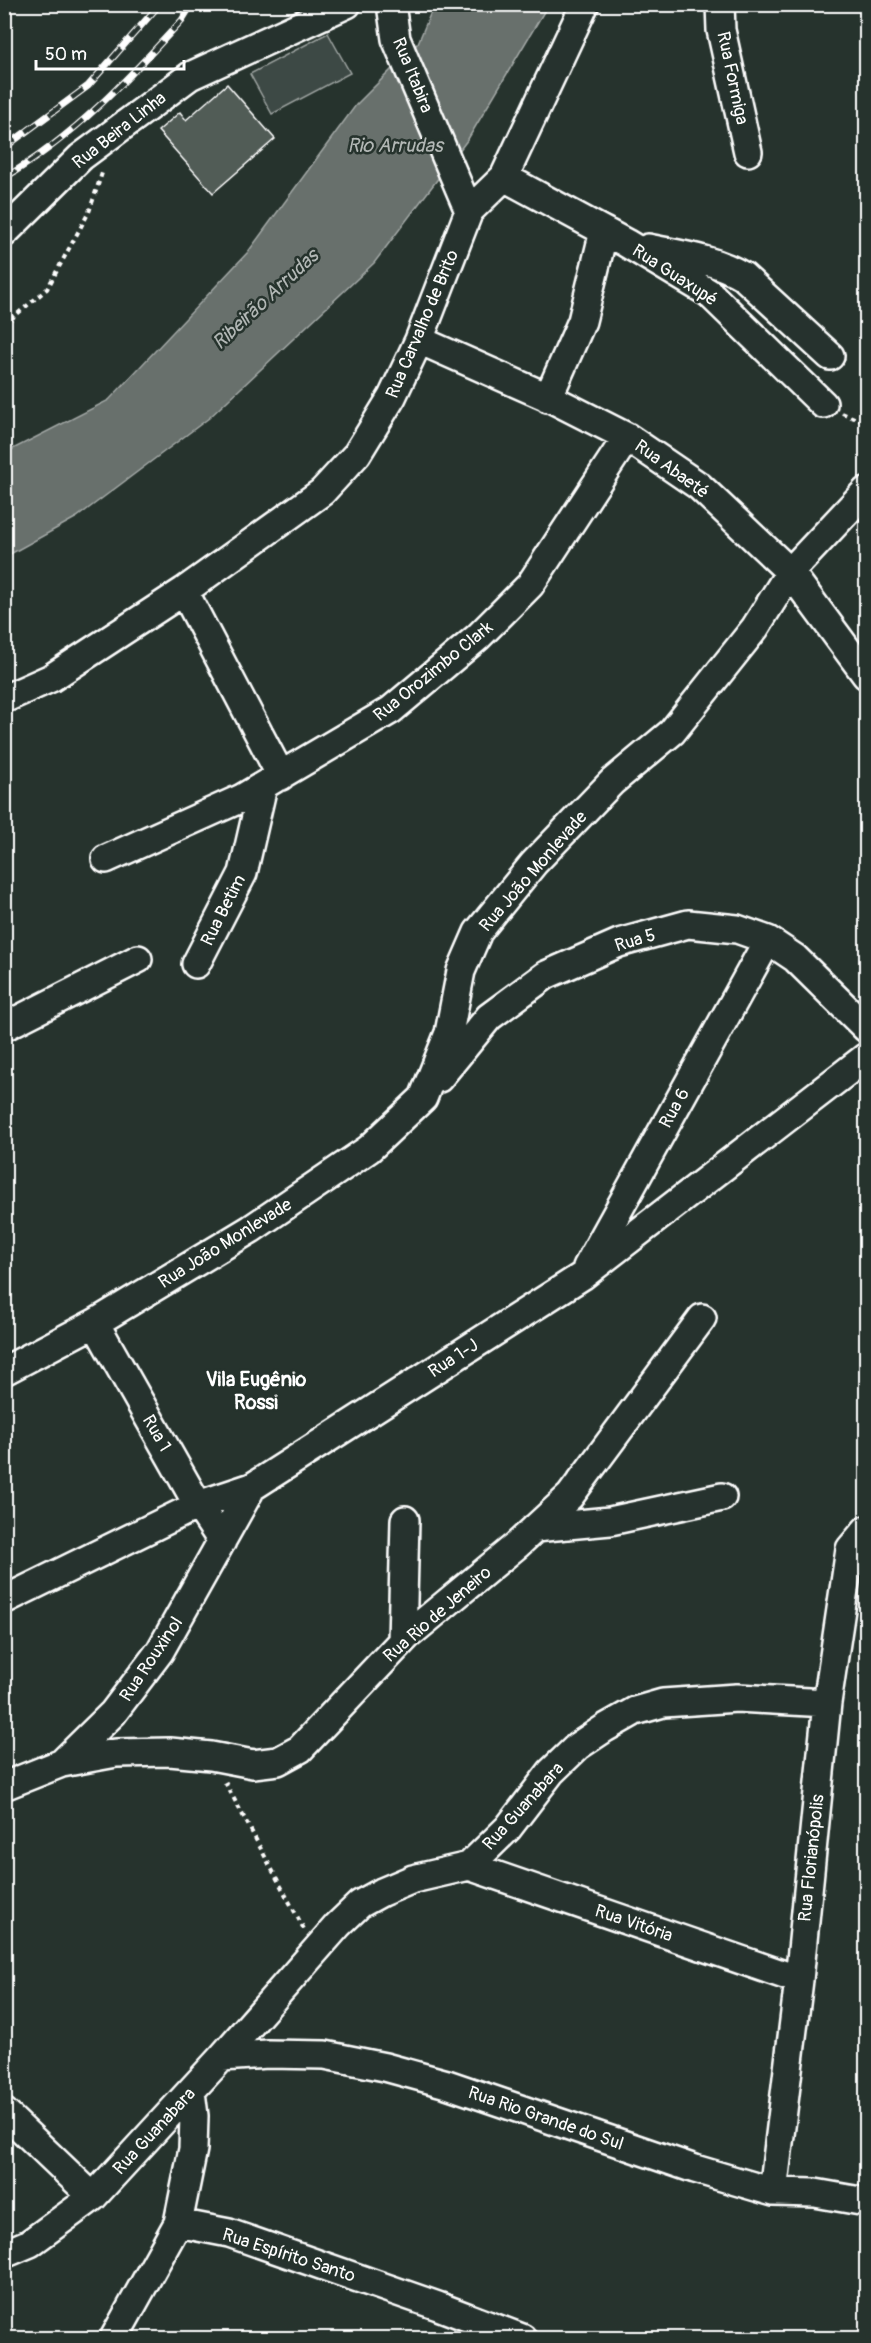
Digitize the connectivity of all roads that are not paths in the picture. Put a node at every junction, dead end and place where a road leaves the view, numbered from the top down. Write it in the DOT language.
graph roads {
  1 [pos="347,4"];
  2 [pos="391,4"];
  3 [pos="585,4"];
  4 [pos="720,4"];
  5 [pos="748,152"];
  6 [pos="504,177"];
  7 [pos="469,211"];
  8 [pos="4,233"];
  9 [pos="615,237"];
  10 [pos="419,340"];
  11 [pos="830,356"];
  12 [pos="548,398"];
  13 [pos="823,404"];
  14 [pos="627,437"];
  15 [pos="867,492"];
  16 [pos="790,572"];
  17 [pos="184,591"];
  18 [pos="867,675"];
  19 [pos="4,699"];
  20 [pos="272,781"];
  21 [pos="106,859"];
  22 [pos="768,940"];
  23 [pos="138,959"];
  24 [pos="196,964"];
  25 [pos="4,1027"];
  26 [pos="867,1029"];
  27 [pos="867,1057"];
  28 [pos="423,1098"];
  29 [pos="582,1276"];
  30 [pos="702,1318"];
  31 [pos="95,1323"];
  32 [pos="4,1371"];
  33 [pos="252,1487"];
  34 [pos="722,1497"];
  35 [pos="198,1505"];
  36 [pos="405,1520"];
  37 [pos="535,1528"];
  38 [pos="867,1530"];
  39 [pos="222,1541"];
  40 [pos="4,1600"];
  41 [pos="402,1641"];
  42 [pos="827,1704"];
  43 [pos="62,1763"];
  44 [pos="4,1786"];
  45 [pos="469,1866"];
  46 [pos="798,1980"];
  47 [pos="222,2058"];
  48 [pos="190,2092"];
  49 [pos="4,2112"];
  50 [pos="773,2192"];
  51 [pos="93,2197"];
  52 [pos="867,2202"];
  53 [pos="178,2223"];
  54 [pos="4,2254"];
  55 [pos="114,2338"];
  56 [pos="522,2338"];
  1 -- 8 [label="street, Rua Beira Linha"];
  2 -- 7 [label="street, Rua Itabira"];
  3 -- 6 [label="street, Rua Carvalho de Brito"];
  4 -- 5 [label="street, Rua Formiga"];
  6 -- 7 [label="street, Rua Carvalho de Brito"];
  6 -- 9 [label="street, Rua Guaxupé"];
  7 -- 10 [label="street, Rua Carvalho de Brito"];
  9 -- 11 [label="street"];
  9 -- 12 [label="street"];
  9 -- 13 [label="street, Rua Guaxupé"];
  10 -- 12 [label="street, Rua Abaeté"];
  10 -- 17 [label="street, Rua Carvalho de Brito"];
  12 -- 14 [label="street, Rua Abaeté"];
  14 -- 16 [label="street, Rua Abaeté"];
  14 -- 20 [label="street, Rua Orozimbo Clark"];
  15 -- 16 [label="street, Rua João Monlevade"];
  16 -- 18 [label="street, Rua Abaeté"];
  16 -- 28 [label="street, Rua João Monlevade"];
  17 -- 19 [label="street, Rua Carvalho de Brito"];
  17 -- 20 [label="street"];
  20 -- 21 [label="street, Rua Orozimbo Clark"];
  20 -- 24 [label="street, Rua Betim"];
  22 -- 26 [label="street, Rua 5"];
  22 -- 28 [label="street, Rua 5"];
  22 -- 29 [label="street, Rua 6"];
  23 -- 25 [label="street"];
  27 -- 29 [label="street, Rua 1-J"];
  28 -- 31 [label="street, Rua João Monlevade"];
  29 -- 33 [label="street, Rua 1-J"];
  30 -- 37 [label="street, Rua Rio de Jeneiro"];
  31 -- 32 [label="street, Rua João Monlevade"];
  31 -- 35 [label="street, Rua 1"];
  33 -- 35 [label="street, Rua 1-J"];
  33 -- 39 [label="street, Rua Rouxinol"];
  34 -- 37 [label="street"];
  35 -- 39 [label="street, Rua 1"];
  35 -- 40 [label="street, Rua 1-J"];
  36 -- 41 [label="street"];
  37 -- 41 [label="street, Rua Rio de Jeneiro"];
  38 -- 42 [label="street, Rua Florianópolis"];
  39 -- 43 [label="street, Rua Rouxinol"];
  41 -- 43 [label="street, Rua Rio de Jeneiro"];
  42 -- 45 [label="street, Rua Guanabara"];
  42 -- 46 [label="street, Rua Florianópolis"];
  43 -- 44 [label="street, Rua Rouxinol"];
  45 -- 46 [label="street, Rua Vitória"];
  45 -- 47 [label="street, Rua Guanabara"];
  46 -- 50 [label="street, Rua Florianópolis"];
  47 -- 48 [label="street, Rua Guanabara"];
  47 -- 50 [label="street, Rua Rio Grande do Sul"];
  48 -- 51 [label="street, Rua Guanabara"];
  48 -- 53 [label="street"];
  49 -- 51 [label="street"];
  50 -- 52 [label="street, Rua Rio Grande do Sul"];
  51 -- 54 [label="street"];
  53 -- 55 [label="street"];
  53 -- 56 [label="street, Rua Espírito Santo"];
}
